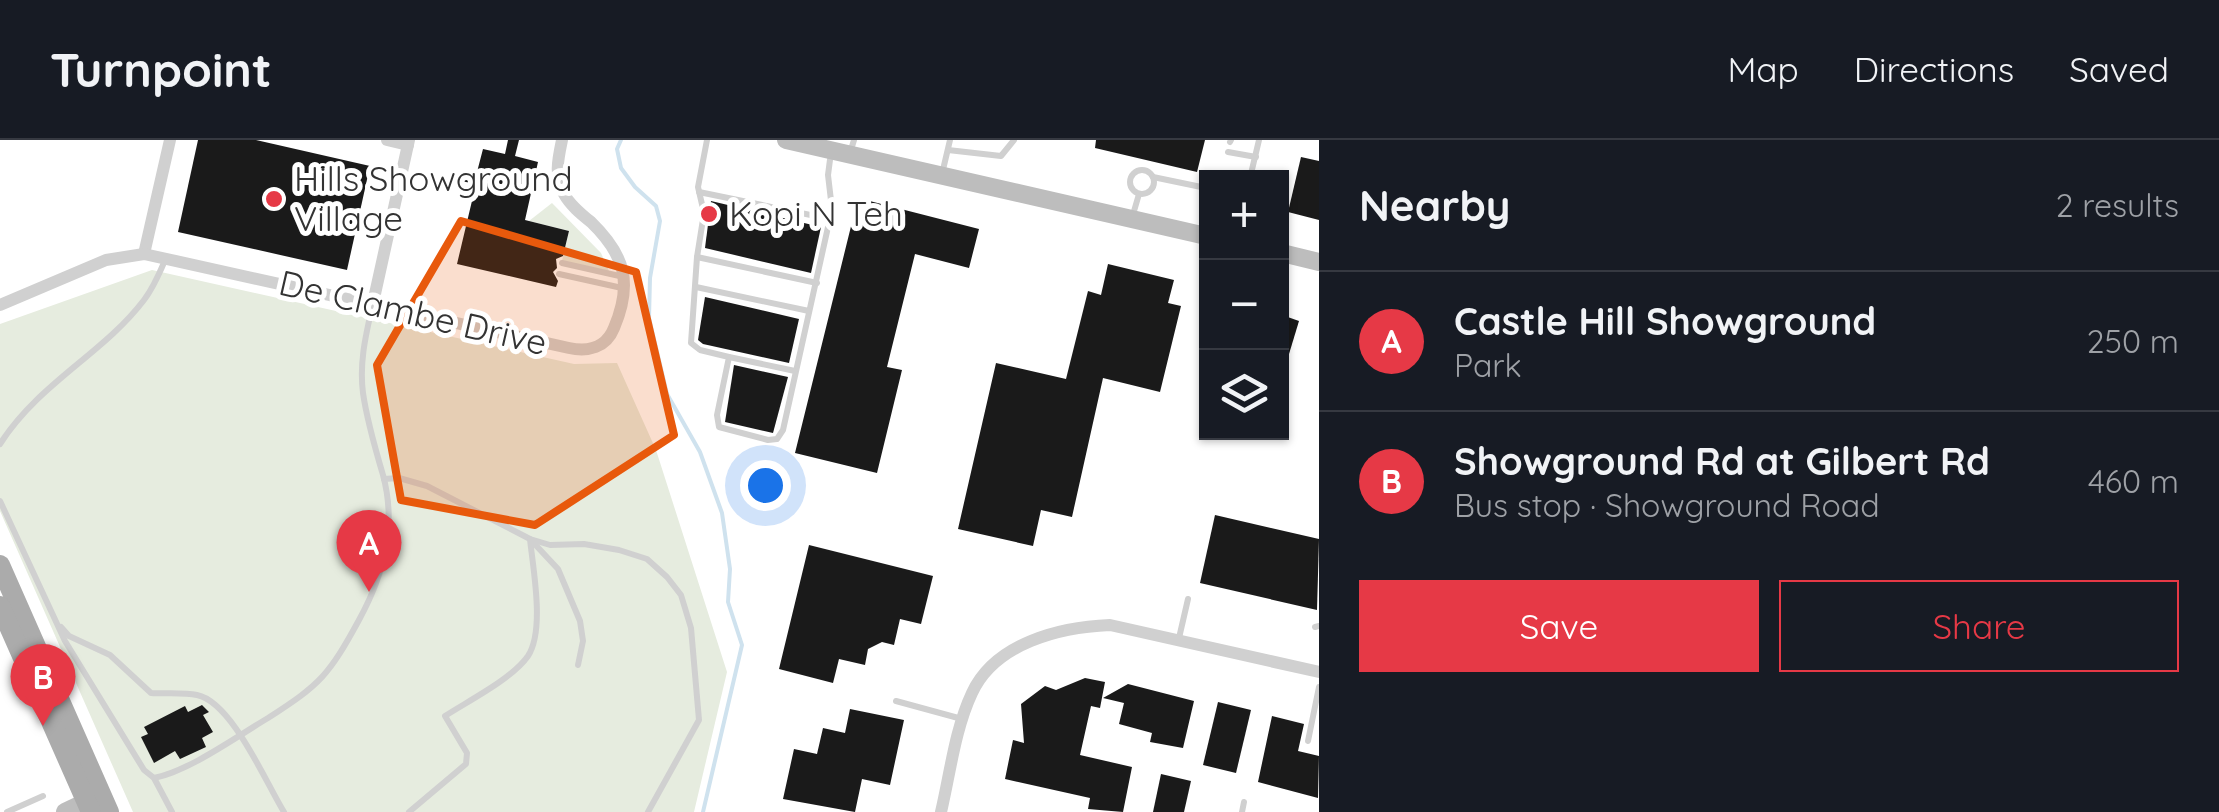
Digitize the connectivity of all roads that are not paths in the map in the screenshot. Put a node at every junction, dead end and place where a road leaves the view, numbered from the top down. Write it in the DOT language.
graph roads {
  1 [pos="170,140"];
  2 [pos="387,140"];
  3 [pos="562,140"];
  4 [pos="707,140"];
  5 [pos="786,140"];
  6 [pos="950,140"];
  7 [pos="1014,140"];
  8 [pos="1260,140"];
  9 [pos="409,142"];
  10 [pos="834,146"];
  11 [pos="948,150"];
  12 [pos="1228,152"];
  13 [pos="1256,157"];
  14 [pos="1252,170"];
  15 [pos="942,176"];
  16 [pos="1153,177"];
  17 [pos="1199,187"];
  18 [pos="698,192"];
  19 [pos="1139,194"];
  20 [pos="830,219"];
  21 [pos="1132,219"];
  22 [pos="1199,234"];
  23 [pos="144,254"];
  24 [pos="1289,255"];
  25 [pos="166,256"];
  26 [pos="697,257"];
  27 [pos="562,262"];
  28 [pos="1319,262"];
  29 [pos="559,274"];
  30 [pos="624,283"];
  31 [pos="817,284"];
  32 [pos="696,287"];
  33 [pos="372,304"];
  34 [pos="0,305"];
  35 [pos="809,311"];
  36 [pos="730,357"];
  37 [pos="796,370"];
  38 [pos="0,444"];
  39 [pos="384,480"];
  40 [pos="0,500"];
  41 [pos="530,539"];
  42 [pos="0,565"];
  43 [pos="1188,599"];
  44 [pos="0,606"];
  45 [pos="56,622"];
  46 [pos="1178,639"];
  47 [pos="578,664"];
  48 [pos="1319,672"];
  49 [pos="1319,687"];
  50 [pos="896,702"];
  51 [pos="963,719"];
  52 [pos="240,735"];
  53 [pos="1308,741"];
  54 [pos="154,778"];
  55 [pos="43,796"];
  56 [pos="1244,802"];
  57 [pos="97,806"];
  58 [pos="7,812"];
  59 [pos="64,812"];
  60 [pos="172,812"];
  61 [pos="284,812"];
  62 [pos="410,812"];
  63 [pos="648,812"];
  64 [pos="941,812"];
  65 [pos="1242,812"];
  1 -- 23 [label="street"];
  2 -- 9 [label="street"];
  3 -- 30 [label="street"];
  4 -- 18 [label="lane"];
  5 -- 10 [label="main road"];
  6 -- 11 [label="lane"];
  7 -- 11 [label="lane"];
  8 -- 13 [label="lane"];
  9 -- 33 [label="street"];
  10 -- 15 [label="main road"];
  10 -- 20 [label="lane"];
  11 -- 15 [label="lane"];
  12 -- 13 [label="lane"];
  13 -- 14 [label="lane"];
  15 -- 21 [label="main road"];
  16 -- 17 [label="lane"];
  16 -- 19 [label="lane"];
  16 -- 19 [label="lane"];
  18 -- 20 [label="lane"];
  18 -- 26 [label="lane"];
  19 -- 21 [label="lane"];
  20 -- 31 [label="lane"];
  21 -- 22 [label="main road"];
  23 -- 25 [label="street, De Clambe Drive"];
  23 -- 34 [label="street, De Clambe Drive"];
  24 -- 28 [label="main road"];
  25 -- 33 [label="street, De Clambe Drive"];
  25 -- 38 [label="lane"];
  26 -- 31 [label="lane"];
  26 -- 32 [label="lane"];
  27 -- 30 [label="lane"];
  29 -- 30 [label="lane"];
  30 -- 33 [label="street, De Clambe Drive"];
  31 -- 35 [label="lane"];
  32 -- 35 [label="lane"];
  32 -- 36 [label="lane"];
  33 -- 39 [label="lane"];
  35 -- 37 [label="lane"];
  36 -- 37 [label="lane"];
  36 -- 37 [label="lane"];
  39 -- 41 [label="lane"];
  39 -- 52 [label="lane"];
  40 -- 45 [label="lane"];
  41 -- 47 [label="lane"];
  41 -- 62 [label="lane"];
  41 -- 63 [label="lane"];
  42 -- 57 [label="main road"];
  43 -- 46 [label="lane"];
  44 -- 57 [label="main road"];
  45 -- 52 [label="lane"];
  45 -- 54 [label="lane"];
  46 -- 48 [label="street"];
  46 -- 51 [label="street"];
  49 -- 53 [label="lane"];
  50 -- 51 [label="lane"];
  51 -- 64 [label="street"];
  52 -- 54 [label="lane"];
  52 -- 61 [label="lane"];
  54 -- 60 [label="lane"];
  55 -- 58 [label="lane"];
  56 -- 65 [label="lane"];
  57 -- 59 [label="main road"];
}
